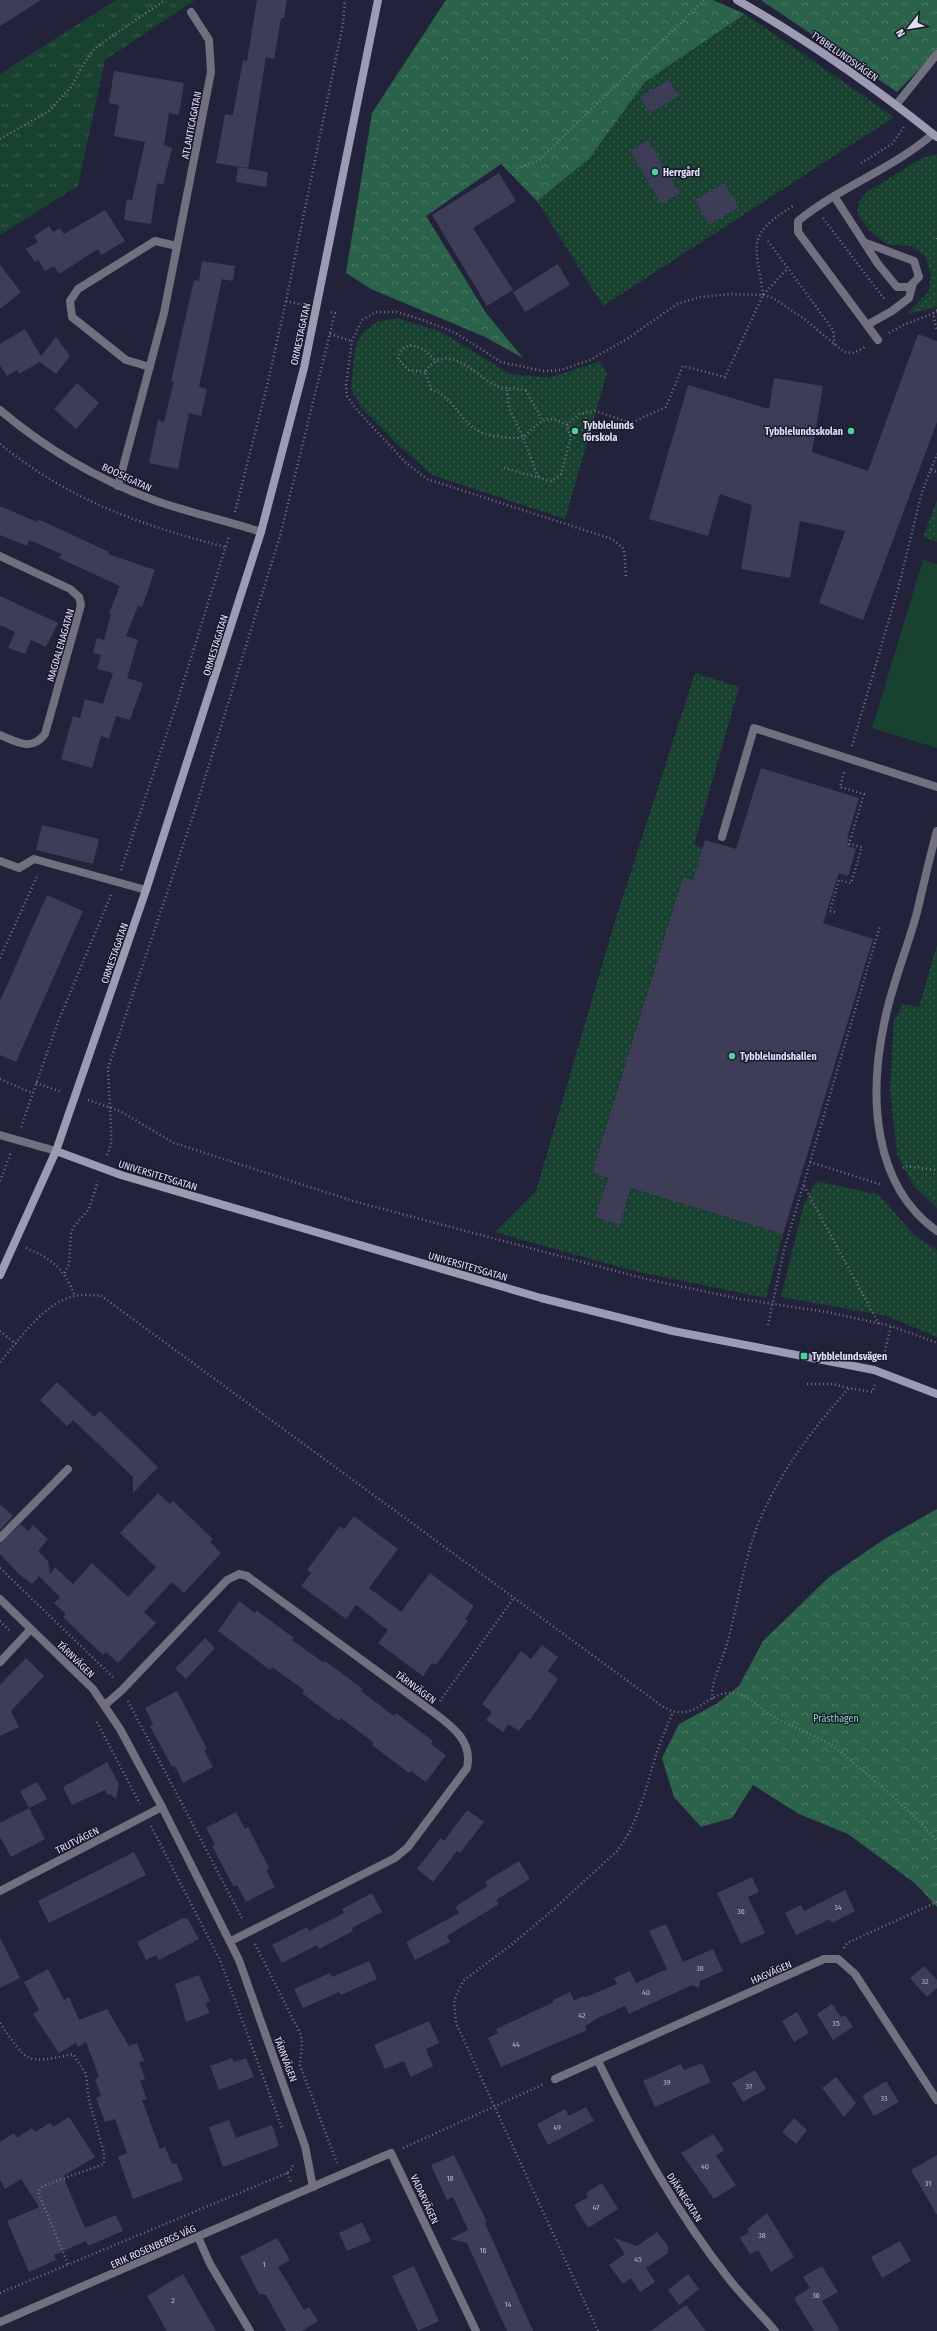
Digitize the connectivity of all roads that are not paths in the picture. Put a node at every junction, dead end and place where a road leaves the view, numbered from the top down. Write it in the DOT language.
graph roads {
  1 [pos="378,0"];
  2 [pos="737,0"];
  3 [pos="191,12"];
  4 [pos="937,54"];
  5 [pos="896,105"];
  6 [pos="935,135"];
  7 [pos="834,196"];
  8 [pos="866,243"];
  9 [pos="177,246"];
  10 [pos="913,283"];
  11 [pos="867,325"];
  12 [pos="878,340"];
  13 [pos="150,367"];
  14 [pos="0,410"];
  15 [pos="118,486"];
  16 [pos="261,532"];
  17 [pos="0,556"];
  18 [pos="0,735"];
  19 [pos="937,788"];
  20 [pos="937,831"];
  21 [pos="722,837"];
  22 [pos="0,862"];
  23 [pos="146,890"];
  24 [pos="0,1134"];
  25 [pos="56,1151"];
  26 [pos="937,1231"];
  27 [pos="0,1275"];
  28 [pos="937,1394"];
  29 [pos="68,1469"];
  30 [pos="0,1538"];
  31 [pos="0,1600"];
  32 [pos="31,1629"];
  33 [pos="0,1662"];
  34 [pos="105,1706"];
  35 [pos="162,1807"];
  36 [pos="0,1891"];
  37 [pos="231,1941"];
  38 [pos="598,2061"];
  39 [pos="555,2079"];
  40 [pos="937,2100"];
  41 [pos="313,2187"];
  42 [pos="198,2237"];
  43 [pos="0,2322"];
  44 [pos="250,2331"];
  45 [pos="476,2331"];
  46 [pos="775,2331"];
  1 -- 16 [label="street, ORMESTAGATAN"];
  2 -- 5 [label="street, TYBBELUNDSVÄGEN"];
  3 -- 9 [label="street, ATLANTICAGATAN"];
  4 -- 5 [label="street"];
  5 -- 6 [label="street, TYBBELUNDSVÄGEN"];
  6 -- 7 [label="street"];
  7 -- 8 [label="street"];
  7 -- 11 [label="street"];
  8 -- 10 [label="street"];
  8 -- 10 [label="street"];
  9 -- 13 [label="street, ATLANTICAGATAN"];
  9 -- 13 [label="street"];
  10 -- 11 [label="street"];
  11 -- 12 [label="street"];
  13 -- 15 [label="street, ATLANTICAGATAN"];
  14 -- 15 [label="street, BOOSEGATAN"];
  15 -- 16 [label="street, BOOSEGATAN"];
  16 -- 23 [label="street, ORMESTAGATAN"];
  17 -- 18 [label="street, MAGDALENAGATAN"];
  19 -- 21 [label="street"];
  20 -- 26 [label="street"];
  22 -- 23 [label="street"];
  23 -- 25 [label="street, ORMESTAGATAN"];
  24 -- 25 [label="street, UNIVERSITETSGATAN"];
  25 -- 27 [label="street, ORMESTAGATAN"];
  25 -- 28 [label="street, UNIVERSITETSGATAN"];
  29 -- 30 [label="street"];
  31 -- 32 [label="street, TÄRNVÄGEN"];
  32 -- 33 [label="street"];
  32 -- 34 [label="street, TÄRNVÄGEN"];
  34 -- 35 [label="street, TÄRNVÄGEN"];
  34 -- 37 [label="street, TÄRNVÄGEN"];
  35 -- 36 [label="street, TRUTVÄGEN"];
  35 -- 37 [label="street, TÄRNVÄGEN"];
  37 -- 41 [label="street, TÄRNVÄGEN"];
  38 -- 39 [label="street, HAGVÄGEN"];
  38 -- 40 [label="street, HAGVÄGEN"];
  38 -- 46 [label="street, DJÄKNEGATAN"];
  41 -- 42 [label="street, ERIK ROSENBERGS VÄG"];
  41 -- 45 [label="street, VADARVÄGEN"];
  42 -- 43 [label="street, ERIK ROSENBERGS VÄG"];
  42 -- 44 [label="street"];
}
